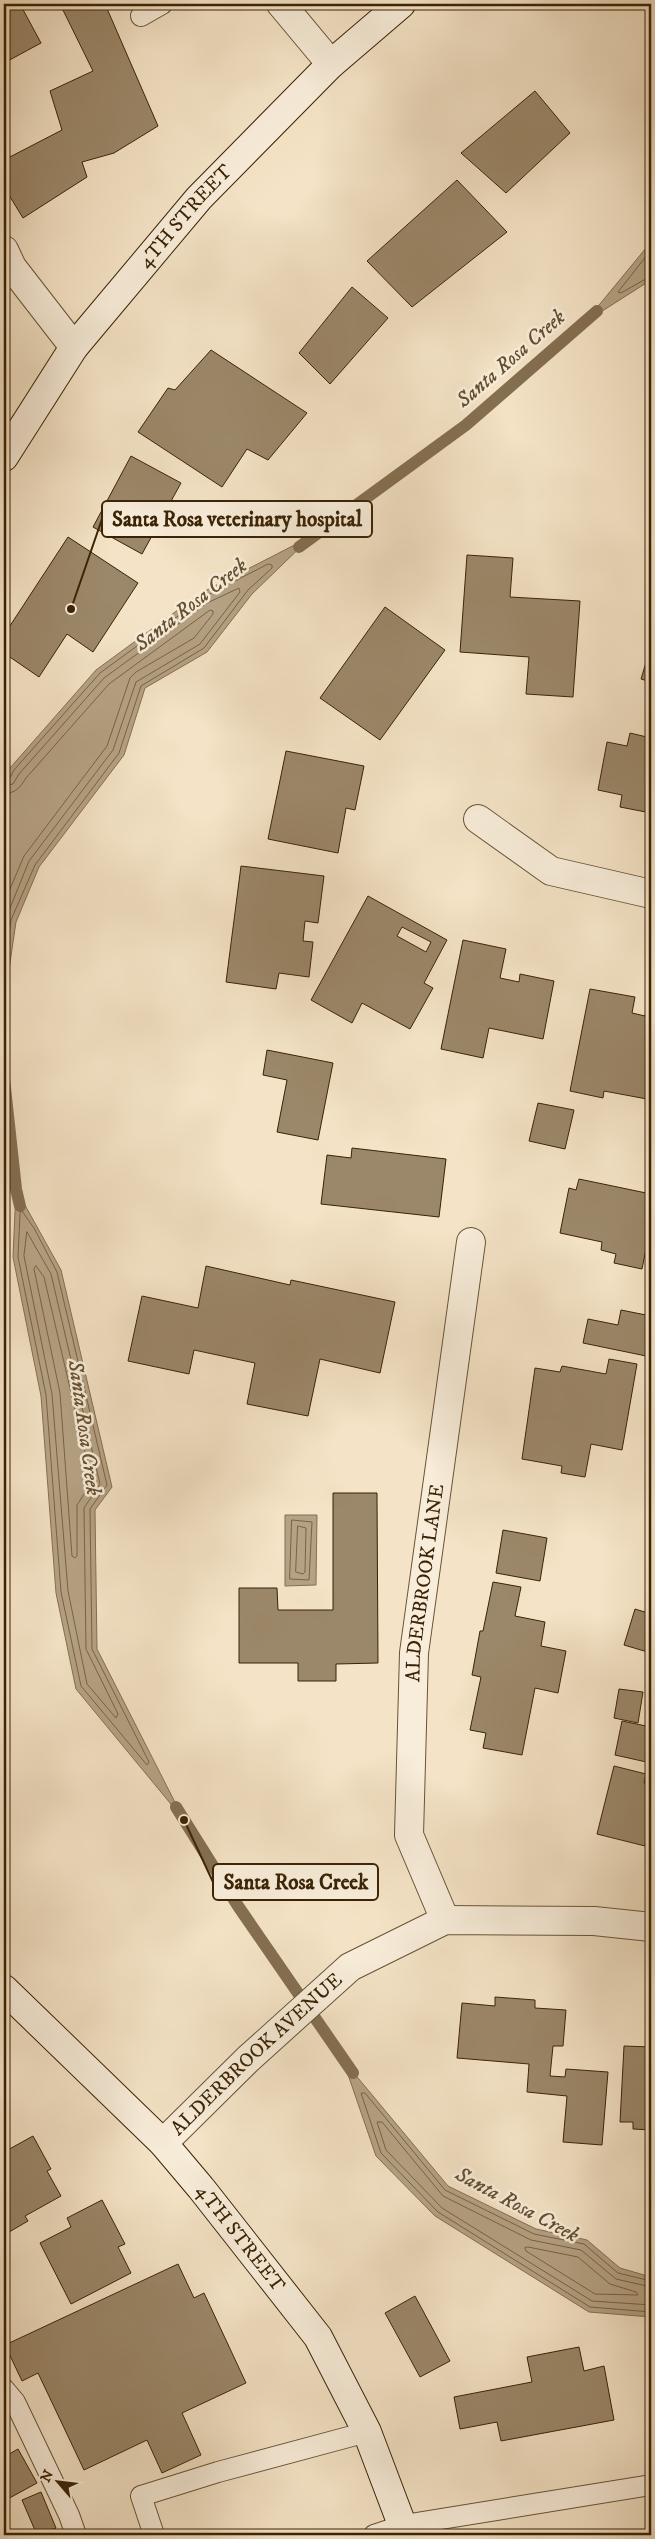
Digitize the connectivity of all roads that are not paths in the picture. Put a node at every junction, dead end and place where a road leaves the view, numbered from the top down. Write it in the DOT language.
graph roads {
  1 [pos="162,4"];
  2 [pos="281,4"];
  3 [pos="401,4"];
  4 [pos="141,16"];
  5 [pos="331,64"];
  6 [pos="4,250"];
  7 [pos="74,347"];
  8 [pos="4,457"];
  9 [pos="478,819"];
  10 [pos="651,894"];
  11 [pos="471,1242"];
  12 [pos="445,1920"];
  13 [pos="651,1926"];
  14 [pos="4,1989"];
  15 [pos="163,2143"];
  16 [pos="4,2389"];
  17 [pos="367,2432"];
  18 [pos="651,2485"];
  19 [pos="405,2530"];
  20 [pos="76,2535"];
  21 [pos="154,2535"];
  22 [pos="374,2535"];
  1 -- 4 [label="lane"];
  2 -- 5 [label="street"];
  3 -- 5 [label="street, 4TH STREET"];
  5 -- 7 [label="street, 4TH STREET"];
  6 -- 7 [label="street"];
  7 -- 8 [label="street, 4TH STREET"];
  9 -- 10 [label="street"];
  11 -- 12 [label="street, ALDERBROOK LANE"];
  12 -- 13 [label="street"];
  12 -- 15 [label="street, ALDERBROOK AVENUE"];
  14 -- 15 [label="street, 4TH STREET"];
  15 -- 17 [label="street, 4TH STREET"];
  16 -- 20 [label="lane"];
  17 -- 19 [label="street, 4TH STREET"];
  17 -- 21 [label="lane"];
  18 -- 19 [label="lane"];
  19 -- 22 [label="lane"];
}
